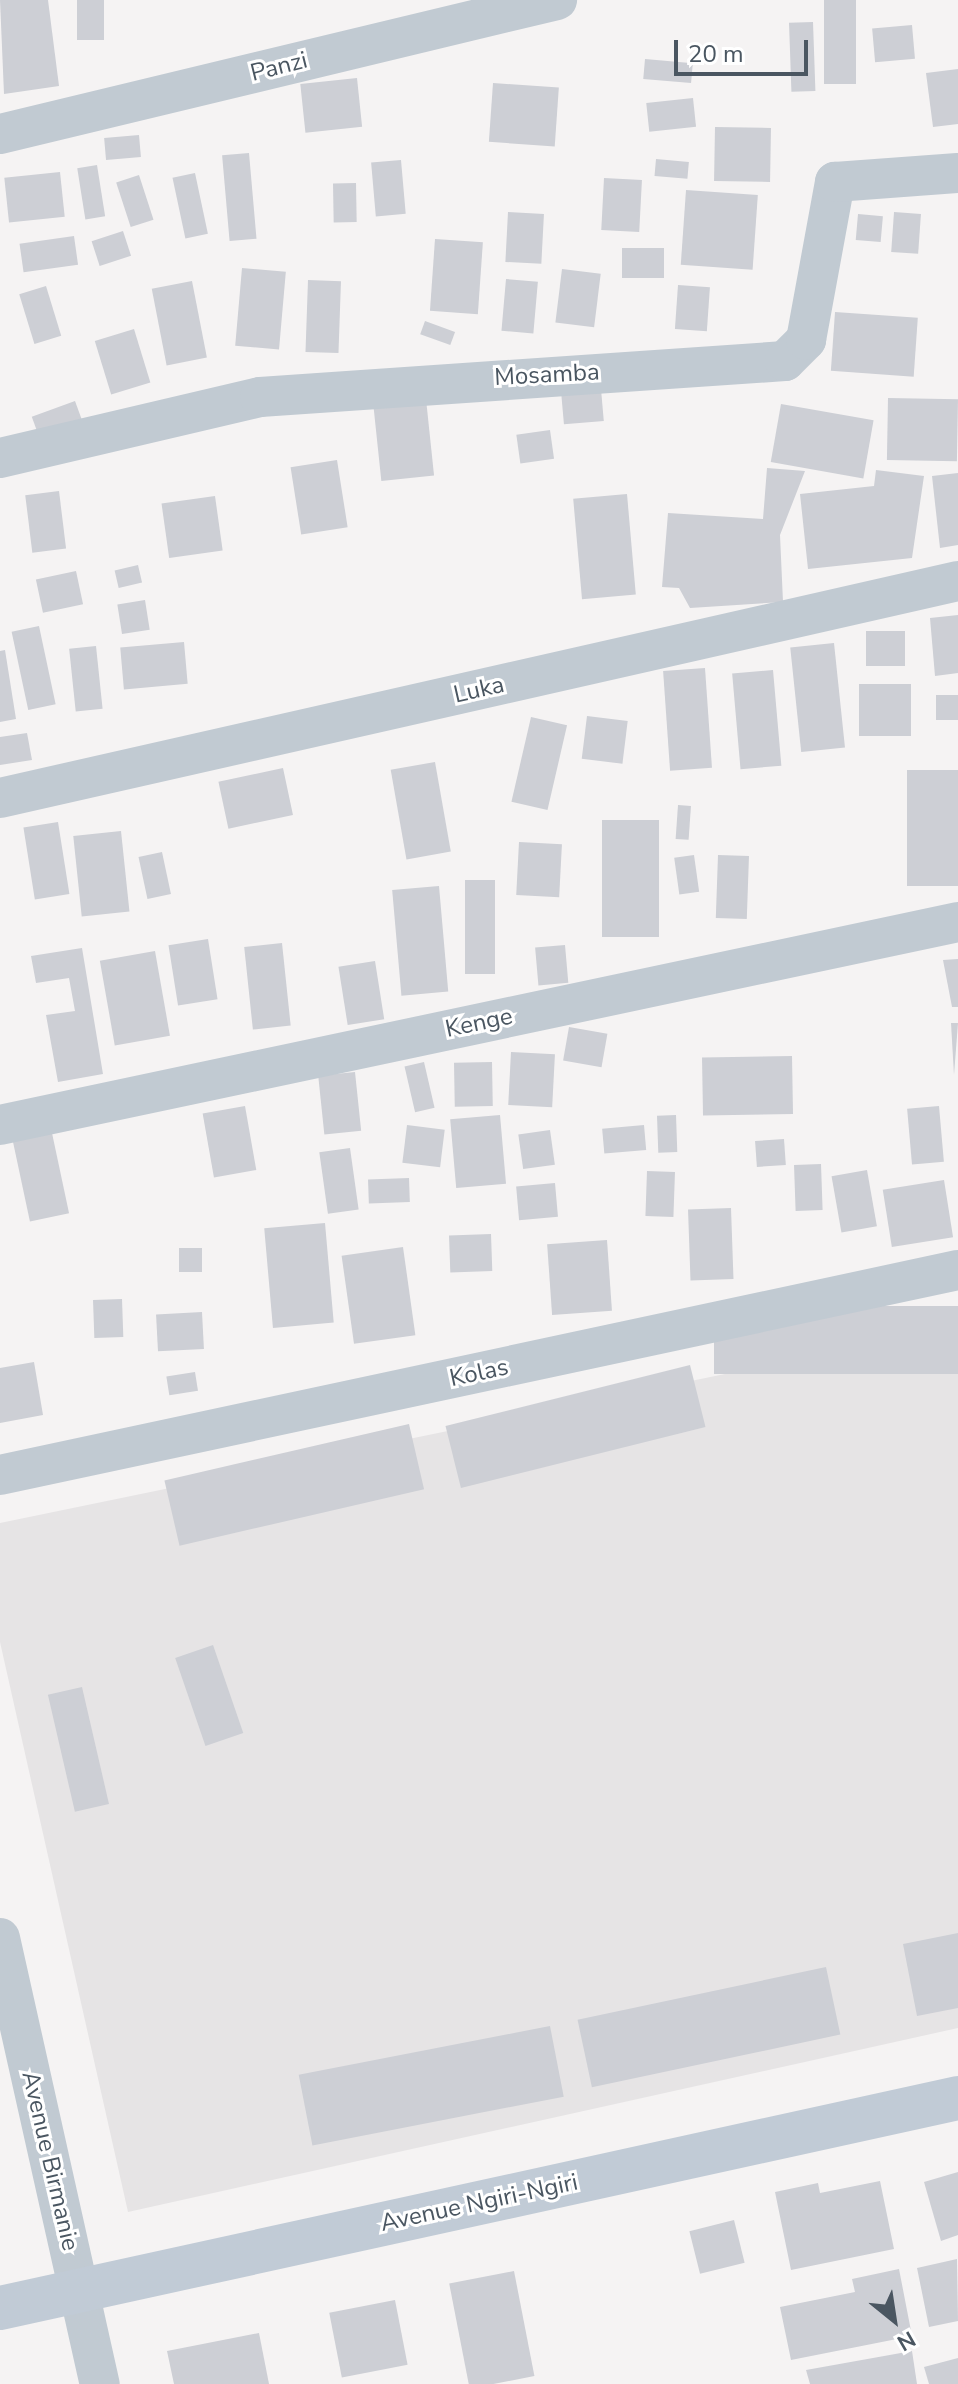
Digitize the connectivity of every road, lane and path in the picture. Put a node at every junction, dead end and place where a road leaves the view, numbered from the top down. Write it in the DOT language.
graph roads {
  1 [pos="557,0"];
  2 [pos="0,134"];
  3 [pos="958,173"];
  4 [pos="0,458"];
  5 [pos="958,581"];
  6 [pos="0,798"];
  7 [pos="958,922"];
  8 [pos="0,1125"];
  9 [pos="958,1270"];
  10 [pos="0,1475"];
  11 [pos="0,1938"];
  12 [pos="958,2098"];
  13 [pos="79,2291"];
  14 [pos="0,2308"];
  15 [pos="100,2384"];
  1 -- 2 [label="street, Panzi"];
  3 -- 4 [label="street, Mosamba"];
  5 -- 6 [label="street, Luka"];
  7 -- 8 [label="street, Kenge"];
  9 -- 10 [label="street, Kolas"];
  11 -- 13 [label="street, Avenue Birmanie"];
  12 -- 13 [label="street, Avenue Ngiri-Ngiri"];
  13 -- 14 [label="street, Avenue Ngiri-Ngiri"];
  13 -- 15 [label="street, Avenue Birmanie"];
}
